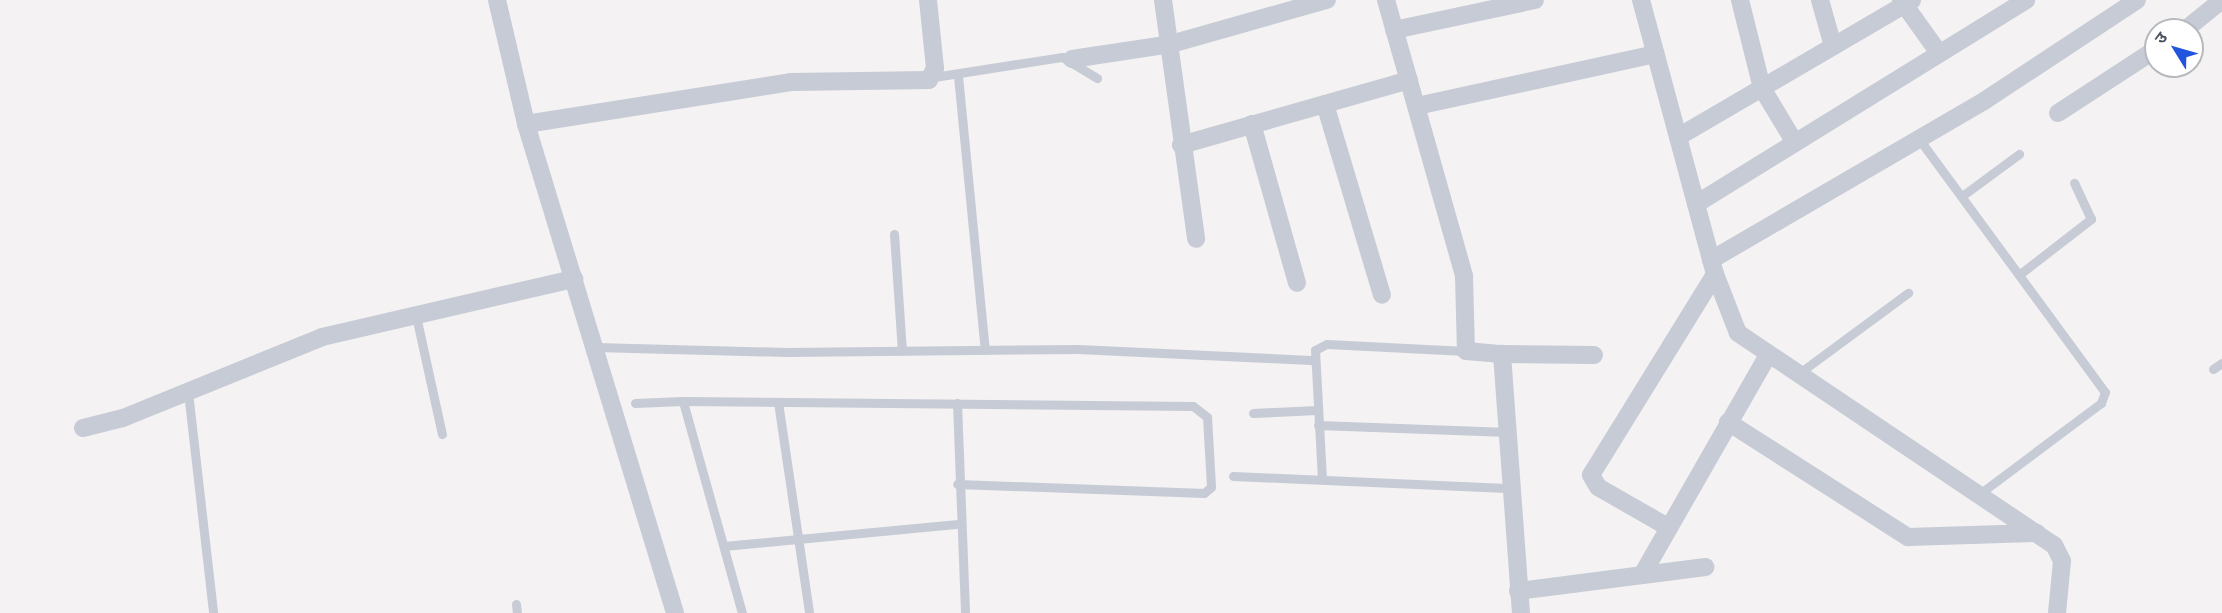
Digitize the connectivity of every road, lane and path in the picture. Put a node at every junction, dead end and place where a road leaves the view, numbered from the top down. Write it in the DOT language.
graph roads {
  1 [pos="497,0"];
  2 [pos="928,0"];
  3 [pos="1163,0"];
  4 [pos="1327,0"];
  5 [pos="1386,0"];
  6 [pos="1534,0"];
  7 [pos="1641,0"];
  8 [pos="1740,0"];
  9 [pos="1820,0"];
  10 [pos="2026,0"];
  11 [pos="2137,0"];
  12 [pos="1905,2"];
  13 [pos="2219,4"];
  14 [pos="1464,8"];
  15 [pos="2201,18"];
  16 [pos="1394,30"];
  17 [pos="1172,44"];
  18 [pos="1833,46"];
  19 [pos="1939,53"];
  20 [pos="1655,54"];
  21 [pos="2144,57"];
  22 [pos="1072,60"];
  23 [pos="958,76"];
  24 [pos="934,77"];
  25 [pos="1097,78"];
  26 [pos="1409,80"];
  27 [pos="1762,88"];
  28 [pos="1325,104"];
  29 [pos="1417,106"];
  30 [pos="2058,113"];
  31 [pos="526,124"];
  32 [pos="1252,124"];
  33 [pos="1677,137"];
  34 [pos="1919,139"];
  35 [pos="1795,143"];
  36 [pos="1181,145"];
  37 [pos="2019,154"];
  38 [pos="2074,183"];
  39 [pos="1962,196"];
  40 [pos="1696,204"];
  41 [pos="894,234"];
  42 [pos="1196,239"];
  43 [pos="1713,267"];
  44 [pos="2020,274"];
  45 [pos="574,279"];
  46 [pos="1297,283"];
  47 [pos="1908,293"];
  48 [pos="1382,295"];
  49 [pos="416,316"];
  50 [pos="596,348"];
  51 [pos="985,350"];
  52 [pos="903,351"];
  53 [pos="1466,351"];
  54 [pos="1502,354"];
  55 [pos="1594,355"];
  56 [pos="1767,357"];
  57 [pos="1315,360"];
  58 [pos="2222,363"];
  59 [pos="2213,369"];
  60 [pos="1796,376"];
  61 [pos="188,392"];
  62 [pos="683,401"];
  63 [pos="778,402"];
  64 [pos="634,403"];
  65 [pos="957,403"];
  66 [pos="1317,410"];
  67 [pos="1253,413"];
  68 [pos="1728,422"];
  69 [pos="1318,425"];
  70 [pos="83,428"];
  71 [pos="1508,432"];
  72 [pos="442,434"];
  73 [pos="1233,476"];
  74 [pos="1322,479"];
  75 [pos="957,484"];
  76 [pos="1512,488"];
  77 [pos="1978,495"];
  78 [pos="958,524"];
  79 [pos="1666,526"];
  80 [pos="2037,533"];
  81 [pos="796,538"];
  82 [pos="724,546"];
  83 [pos="1705,567"];
  84 [pos="1642,575"];
  85 [pos="1518,591"];
  86 [pos="213,613"];
  87 [pos="675,613"];
  88 [pos="742,613"];
  89 [pos="809,613"];
  90 [pos="965,613"];
  91 [pos="1521,613"];
  92 [pos="2057,613"];
  1 -- 31 [label="street"];
  2 -- 24 [label="street"];
  3 -- 17 [label="street"];
  4 -- 17 [label="street"];
  5 -- 16 [label="street"];
  6 -- 14 [label="street"];
  7 -- 20 [label="street"];
  8 -- 27 [label="street"];
  9 -- 18 [label="street"];
  10 -- 19 [label="street"];
  11 -- 34 [label="street"];
  12 -- 18 [label="street"];
  12 -- 19 [label="street"];
  13 -- 15 [label="street"];
  14 -- 16 [label="street"];
  16 -- 26 [label="street"];
  17 -- 22 [label="street"];
  17 -- 36 [label="street"];
  18 -- 27 [label="street"];
  19 -- 35 [label="street"];
  20 -- 29 [label="street"];
  20 -- 33 [label="street"];
  21 -- 30 [label="street"];
  22 -- 23 [label="lane"];
  22 -- 25 [label="lane"];
  23 -- 24 [label="lane"];
  23 -- 51 [label="lane"];
  24 -- 31 [label="street"];
  26 -- 28 [label="street"];
  26 -- 29 [label="street"];
  27 -- 33 [label="street"];
  27 -- 35 [label="street"];
  28 -- 32 [label="street"];
  28 -- 48 [label="street"];
  29 -- 53 [label="street"];
  31 -- 45 [label="street"];
  32 -- 36 [label="street"];
  32 -- 46 [label="street"];
  33 -- 40 [label="street"];
  34 -- 39 [label="lane"];
  34 -- 43 [label="street"];
  35 -- 40 [label="street"];
  36 -- 42 [label="street"];
  37 -- 39 [label="lane"];
  38 -- 44 [label="lane"];
  39 -- 44 [label="lane"];
  40 -- 43 [label="street"];
  41 -- 52 [label="lane"];
  43 -- 56 [label="street"];
  43 -- 79 [label="street"];
  44 -- 77 [label="lane"];
  45 -- 49 [label="street"];
  45 -- 50 [label="street"];
  47 -- 60 [label="lane"];
  49 -- 61 [label="street"];
  49 -- 72 [label="lane"];
  50 -- 52 [label="lane"];
  50 -- 87 [label="street"];
  51 -- 52 [label="lane"];
  51 -- 57 [label="lane"];
  53 -- 54 [label="street"];
  53 -- 57 [label="lane"];
  54 -- 55 [label="street"];
  54 -- 71 [label="street"];
  56 -- 60 [label="street"];
  56 -- 68 [label="street"];
  57 -- 66 [label="lane"];
  58 -- 59 [label="lane"];
  60 -- 77 [label="street"];
  61 -- 70 [label="street"];
  61 -- 86 [label="lane"];
  62 -- 63 [label="lane"];
  62 -- 64 [label="lane"];
  62 -- 82 [label="lane"];
  63 -- 65 [label="lane"];
  63 -- 81 [label="lane"];
  65 -- 75 [label="lane"];
  65 -- 75 [label="lane"];
  66 -- 67 [label="lane"];
  66 -- 69 [label="lane"];
  68 -- 79 [label="street"];
  68 -- 80 [label="street"];
  69 -- 71 [label="lane"];
  69 -- 74 [label="lane"];
  71 -- 76 [label="street"];
  73 -- 74 [label="lane"];
  74 -- 76 [label="lane"];
  75 -- 78 [label="lane"];
  76 -- 85 [label="street"];
  77 -- 80 [label="street"];
  78 -- 81 [label="lane"];
  78 -- 90 [label="lane"];
  79 -- 84 [label="street"];
  80 -- 92 [label="street"];
  81 -- 82 [label="lane"];
  81 -- 89 [label="lane"];
  82 -- 88 [label="lane"];
  83 -- 84 [label="street"];
  84 -- 85 [label="street"];
  85 -- 91 [label="street"];
}
